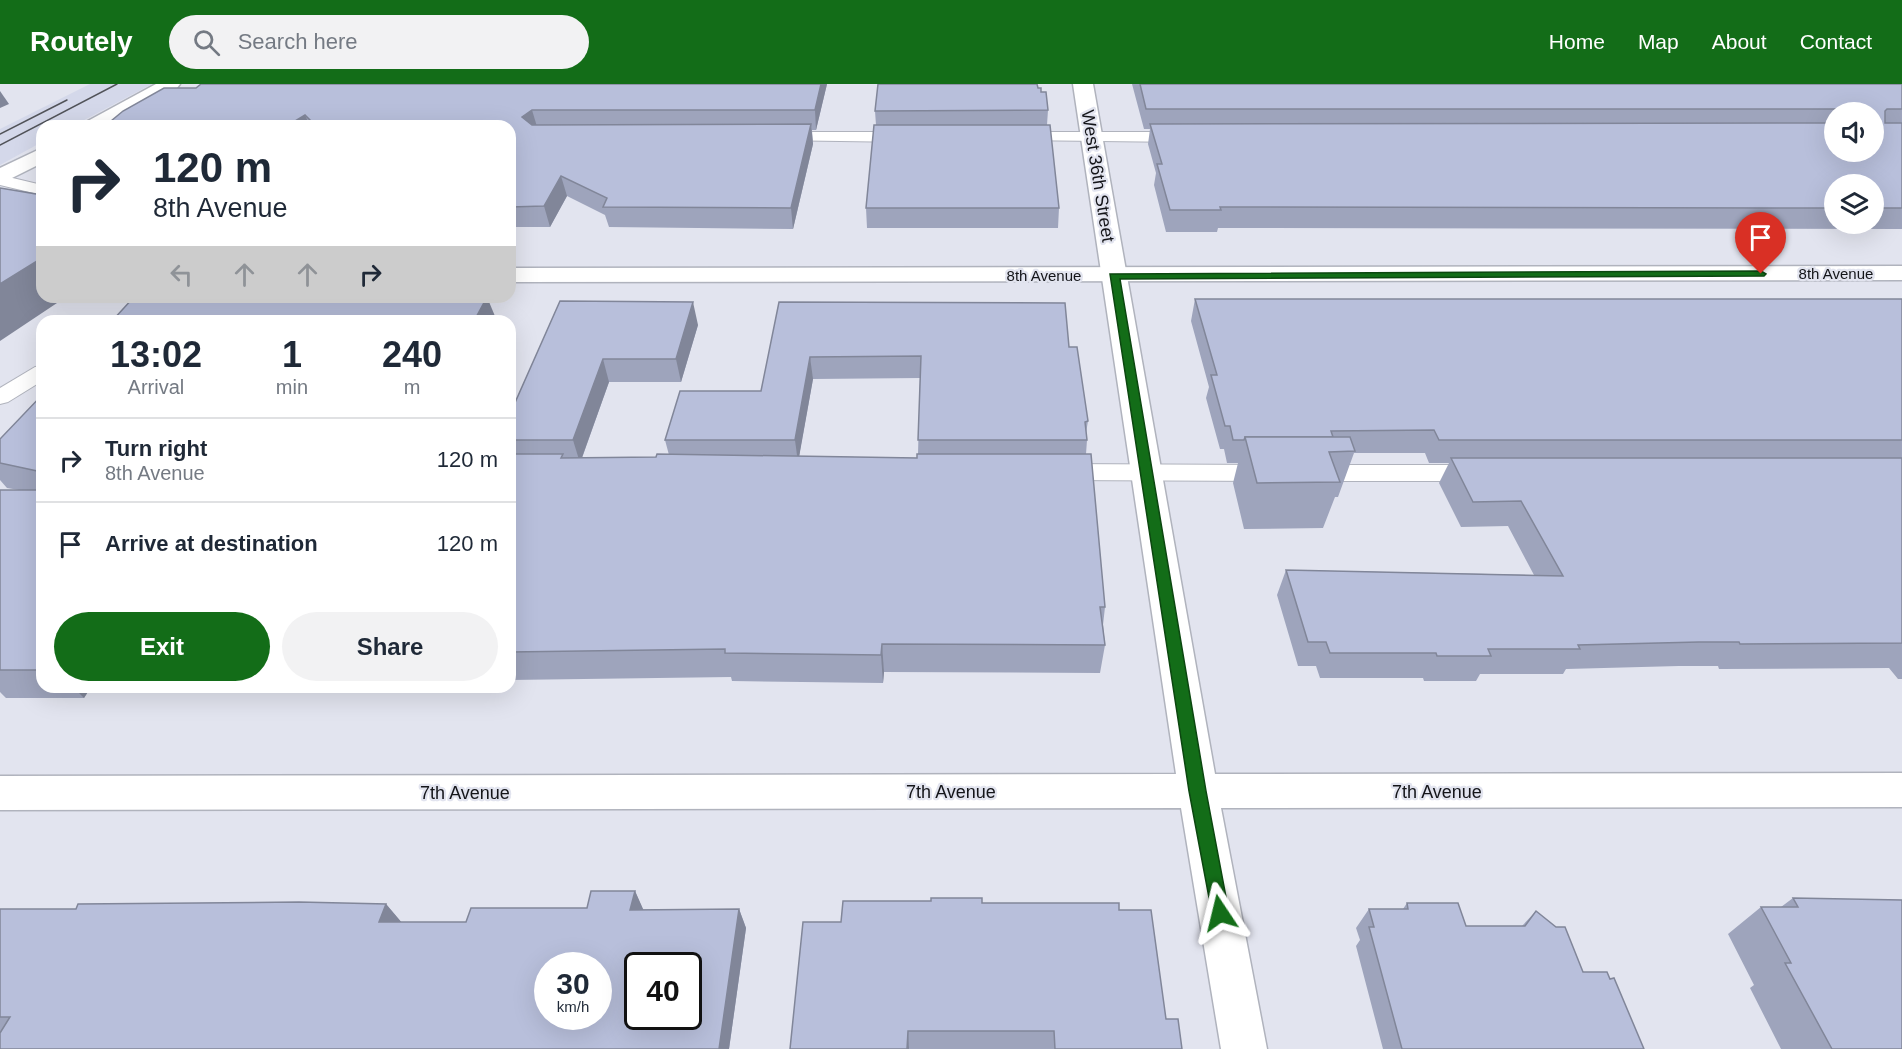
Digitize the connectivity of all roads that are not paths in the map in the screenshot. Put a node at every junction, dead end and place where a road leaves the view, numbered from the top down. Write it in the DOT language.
graph roads {
  1 [pos="170,84"];
  2 [pos="1083,84"];
  3 [pos="104,120"];
  4 [pos="762,137"];
  5 [pos="927,137"];
  6 [pos="997,137"];
  7 [pos="1091,137"];
  8 [pos="1199,137"];
  9 [pos="36,158"];
  10 [pos="0,179"];
  11 [pos="36,188"];
  12 [pos="1902,273"];
  13 [pos="516,275"];
  14 [pos="1114,276"];
  15 [pos="36,376"];
  16 [pos="0,397"];
  17 [pos="1035,472"];
  18 [pos="1146,473"];
  19 [pos="1496,473"];
  20 [pos="1902,790"];
  21 [pos="1198,791"];
  22 [pos="0,793"];
  23 [pos="1244,1049"];
  1 -- 3 [label="street"];
  2 -- 7 [label="street, West 36th Street"];
  4 -- 5 [label="lane"];
  6 -- 7 [label="lane"];
  7 -- 8 [label="lane"];
  7 -- 14 [label="street, West 36th Street"];
  9 -- 10 [label="street"];
  10 -- 11 [label="lane"];
  12 -- 14 [label="street, 8th Avenue"];
  13 -- 14 [label="street, 8th Avenue"];
  14 -- 18 [label="street, West 36th Street"];
  15 -- 16 [label="lane"];
  17 -- 18 [label="lane"];
  18 -- 19 [label="lane"];
  18 -- 21 [label="street, West 36th Street"];
  20 -- 21 [label="street, 7th Avenue"];
  21 -- 22 [label="street, 7th Avenue"];
  21 -- 23 [label="street, West 36th Street"];
}
